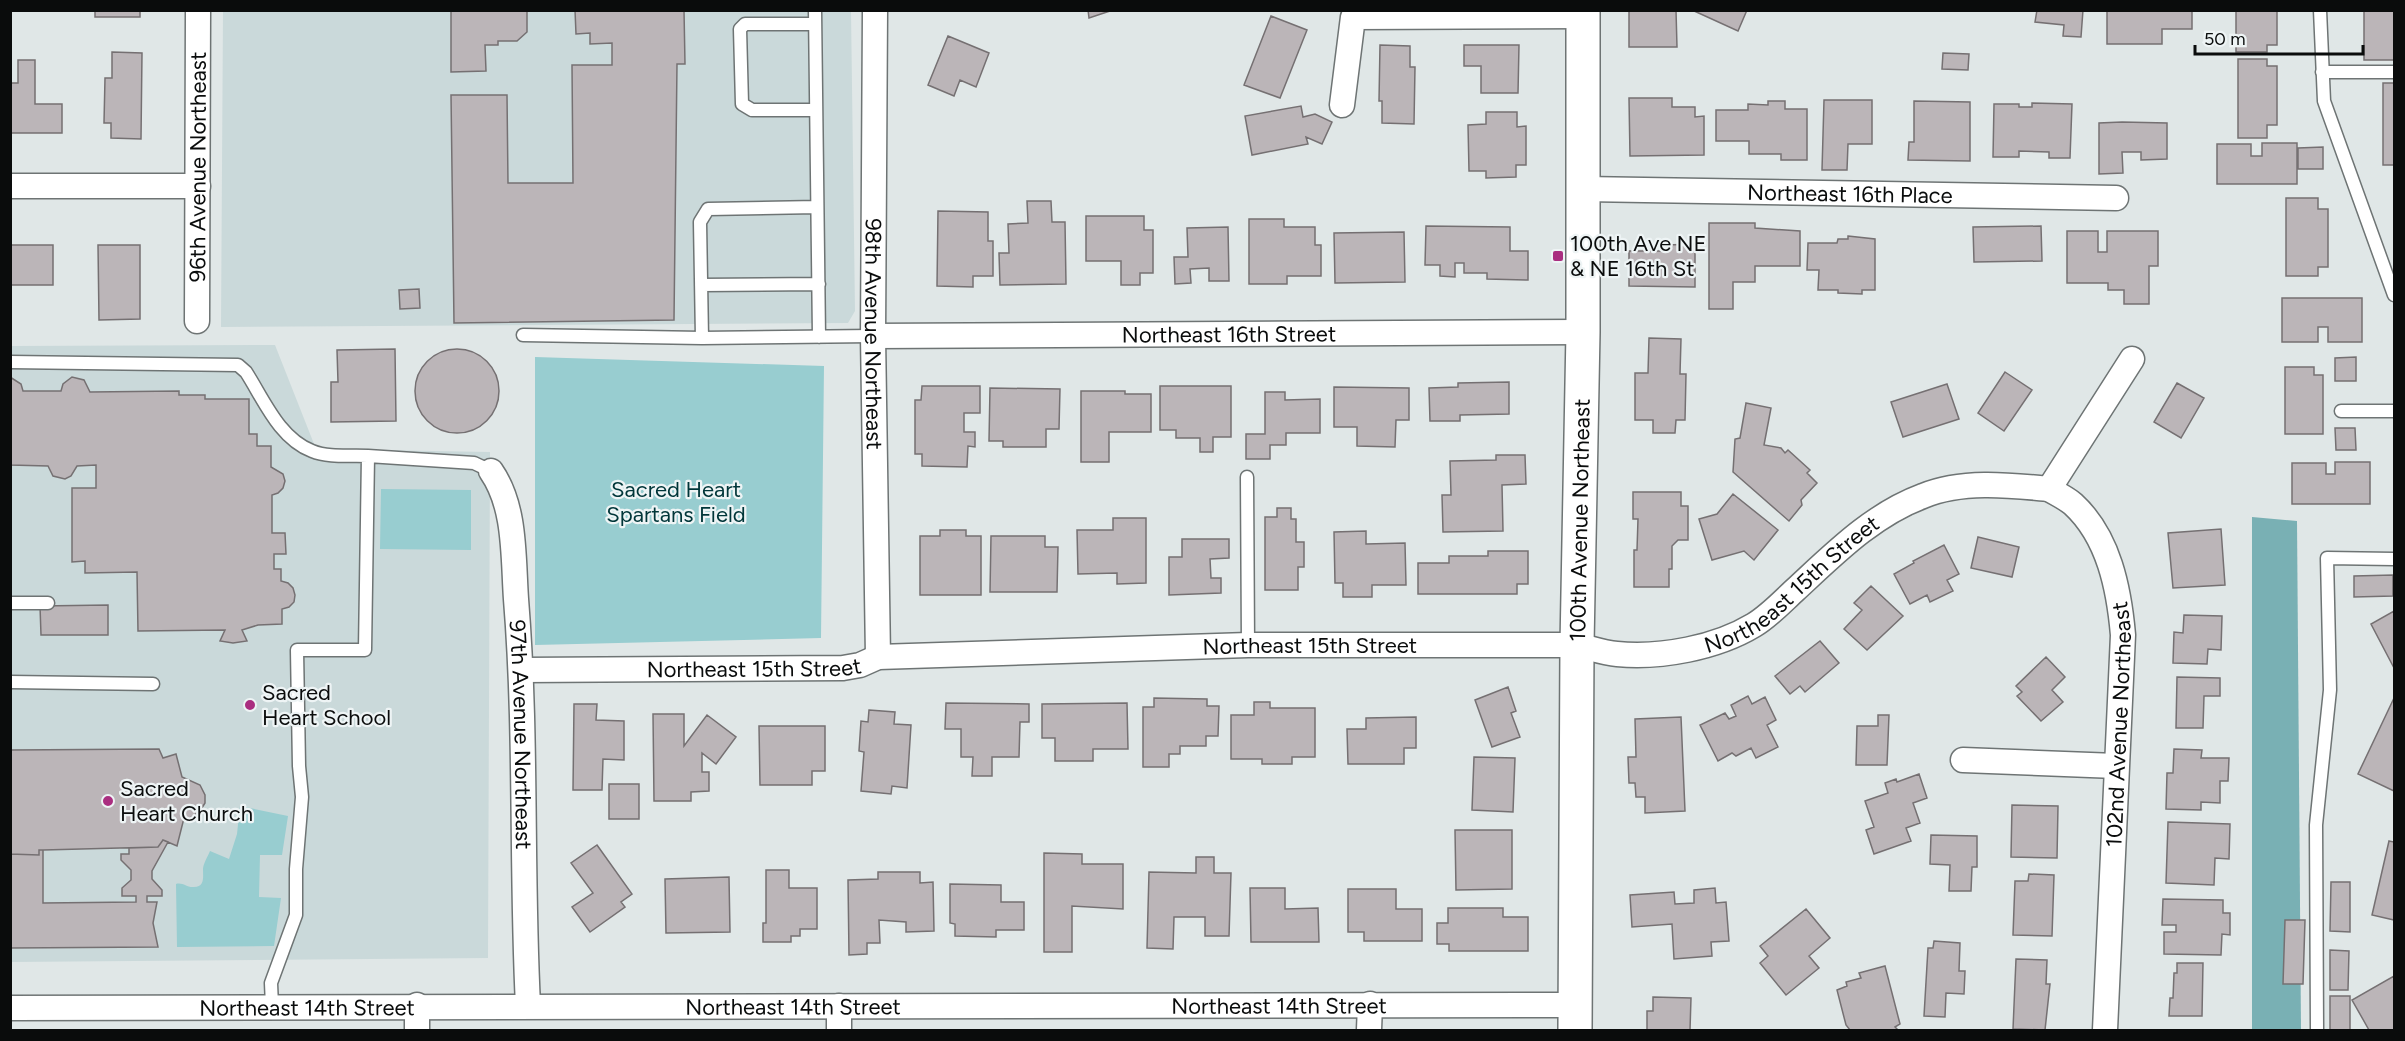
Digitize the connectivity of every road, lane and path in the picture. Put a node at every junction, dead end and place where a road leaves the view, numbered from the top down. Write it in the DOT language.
graph roads {
  1 [pos="198,10"];
  2 [pos="815,10"];
  3 [pos="875,10"];
  4 [pos="2320,10"];
  5 [pos="1583,13"];
  6 [pos="815,24"];
  7 [pos="2322,72"];
  8 [pos="2394,72"];
  9 [pos="1342,105"];
  10 [pos="815,110"];
  11 [pos="10,186"];
  12 [pos="198,186"];
  13 [pos="1584,189"];
  14 [pos="2116,198"];
  15 [pos="817,207"];
  16 [pos="819,284"];
  17 [pos="701,285"];
  18 [pos="2394,295"];
  19 [pos="197,321"];
  20 [pos="1583,332"];
  21 [pos="523,334"];
  22 [pos="873,336"];
  23 [pos="819,337"];
  24 [pos="702,338"];
  25 [pos="2133,358"];
  26 [pos="10,362"];
  27 [pos="2341,411"];
  28 [pos="2394,411"];
  29 [pos="368,456"];
  30 [pos="491,471"];
  31 [pos="1247,477"];
  32 [pos="2049,489"];
  33 [pos="2394,559"];
  34 [pos="10,603"];
  35 [pos="48,603"];
  36 [pos="1248,645"];
  37 [pos="1577,645"];
  38 [pos="878,657"];
  39 [pos="522,670"];
  40 [pos="10,682"];
  41 [pos="153,684"];
  42 [pos="1963,760"];
  43 [pos="2116,766"];
  44 [pos="1370,1004"];
  45 [pos="417,1005"];
  46 [pos="528,1005"];
  47 [pos="272,1006"];
  48 [pos="839,1006"];
  49 [pos="10,1008"];
  50 [pos="1575,1018"];
  51 [pos="417,1030"];
  52 [pos="839,1030"];
  53 [pos="1369,1030"];
  54 [pos="2105,1030"];
  55 [pos="2317,1030"];
  1 -- 12 [label="street, 96th Avenue Northeast"];
  2 -- 6 [label="lane"];
  3 -- 22 [label="street, 98th Avenue Northeast"];
  4 -- 7 [label="lane"];
  5 -- 9 [label="street"];
  5 -- 13 [label="street, 100th Avenue Northeast"];
  6 -- 10 [label="lane"];
  6 -- 10 [label="lane"];
  7 -- 8 [label="lane"];
  7 -- 18 [label="lane"];
  10 -- 15 [label="lane"];
  11 -- 12 [label="street"];
  12 -- 19 [label="street, 96th Avenue Northeast"];
  13 -- 14 [label="street, Northeast 16th Place"];
  13 -- 20 [label="street, 100th Avenue Northeast"];
  15 -- 16 [label="lane"];
  15 -- 17 [label="lane"];
  16 -- 17 [label="lane"];
  16 -- 23 [label="lane"];
  17 -- 24 [label="lane"];
  20 -- 22 [label="street, Northeast 16th Street"];
  20 -- 37 [label="street, 100th Avenue Northeast"];
  21 -- 24 [label="lane"];
  22 -- 23 [label="lane"];
  22 -- 38 [label="street, 98th Avenue Northeast"];
  23 -- 24 [label="lane"];
  25 -- 32 [label="street"];
  26 -- 29 [label="lane"];
  27 -- 28 [label="lane"];
  29 -- 30 [label="lane"];
  29 -- 47 [label="lane"];
  30 -- 39 [label="street, 97th Avenue Northeast"];
  31 -- 36 [label="lane"];
  32 -- 37 [label="street, Northeast 15th Street"];
  32 -- 43 [label="street, 102nd Avenue Northeast"];
  33 -- 55 [label="lane"];
  34 -- 35 [label="lane"];
  36 -- 37 [label="street, Northeast 15th Street"];
  36 -- 38 [label="street, Northeast 15th Street"];
  37 -- 50 [label="street, 100th Avenue Northeast"];
  38 -- 39 [label="street, Northeast 15th Street"];
  39 -- 46 [label="street, 97th Avenue Northeast"];
  40 -- 41 [label="lane"];
  42 -- 43 [label="street"];
  43 -- 54 [label="street, 102nd Avenue Northeast"];
  44 -- 48 [label="street, Northeast 14th Street"];
  44 -- 50 [label="street, Northeast 14th Street"];
  44 -- 53 [label="street"];
  45 -- 46 [label="street, Northeast 14th Street"];
  45 -- 47 [label="street, Northeast 14th Street"];
  45 -- 51 [label="street"];
  46 -- 48 [label="street, Northeast 14th Street"];
  47 -- 49 [label="street, Northeast 14th Street"];
  48 -- 52 [label="street"];
}
